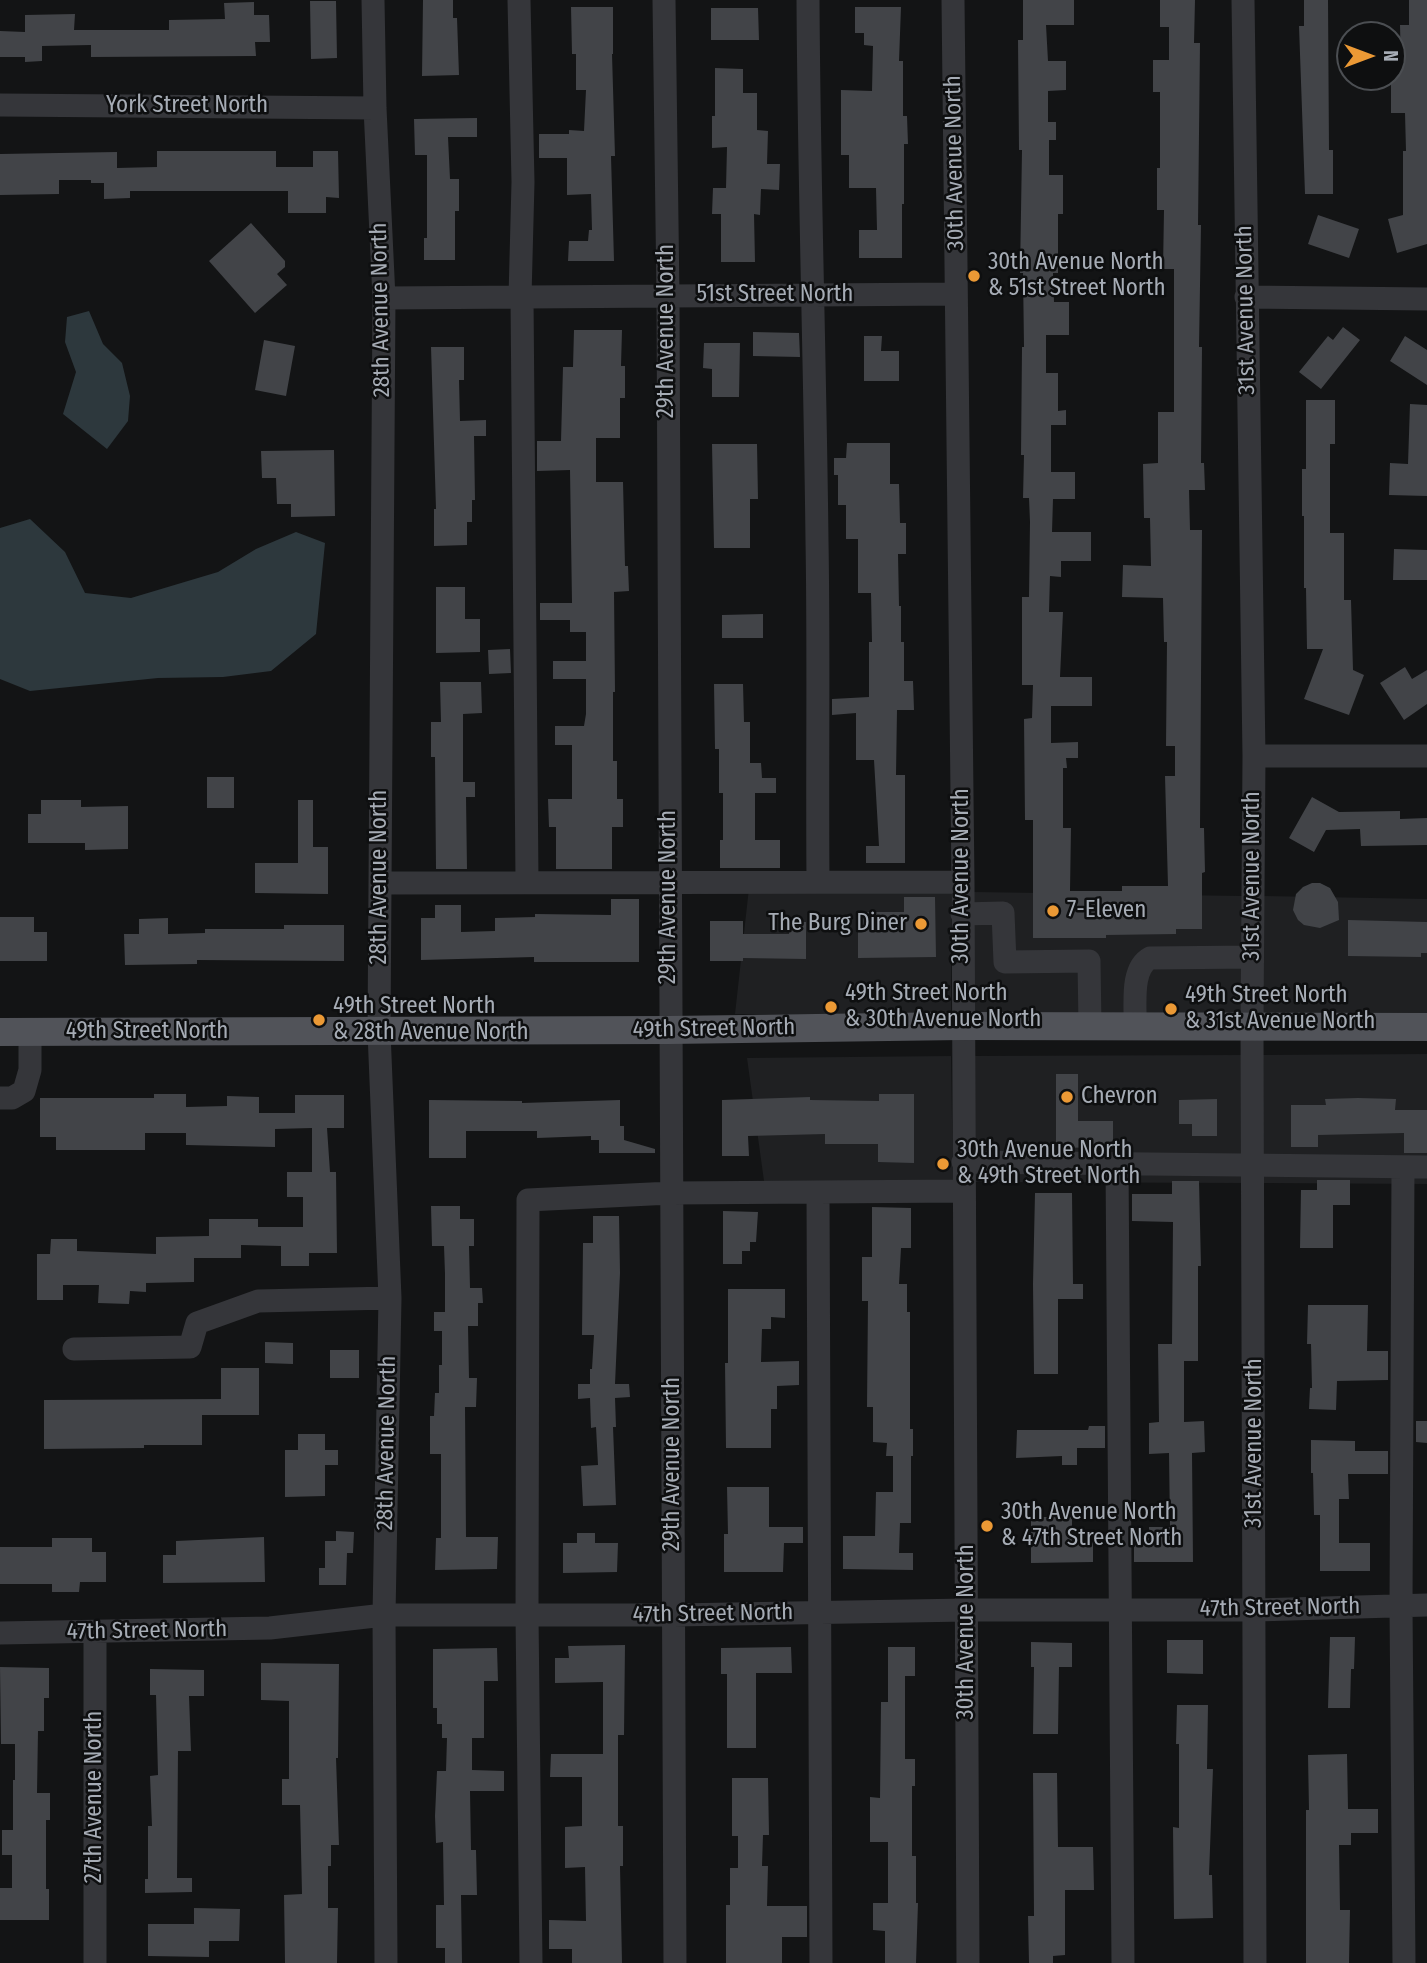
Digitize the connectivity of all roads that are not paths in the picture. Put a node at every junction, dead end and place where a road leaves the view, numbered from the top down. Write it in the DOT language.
graph roads {
  1 [pos="373,0"];
  2 [pos="519,0"];
  3 [pos="664,0"];
  4 [pos="808,0"];
  5 [pos="953,0"];
  6 [pos="1243,0"];
  7 [pos="0,104"];
  8 [pos="375,108"];
  9 [pos="956,294"];
  10 [pos="813,295"];
  11 [pos="668,296"];
  12 [pos="521,297"];
  13 [pos="1246,297"];
  14 [pos="384,298"];
  15 [pos="1427,299"];
  16 [pos="1254,756"];
  17 [pos="1427,756"];
  18 [pos="669,881"];
  19 [pos="818,881"];
  20 [pos="527,882"];
  21 [pos="963,882"];
  22 [pos="380,883"];
  23 [pos="962,914"];
  24 [pos="1252,957"];
  25 [pos="962,1026"];
  26 [pos="1090,1026"];
  27 [pos="1136,1026"];
  28 [pos="1252,1027"];
  29 [pos="1427,1027"];
  30 [pos="669,1030"];
  31 [pos="0,1032"];
  32 [pos="30,1032"];
  33 [pos="379,1032"];
  34 [pos="0,1098"];
  35 [pos="963,1163"];
  36 [pos="1117,1164"];
  37 [pos="1253,1165"];
  38 [pos="1403,1167"];
  39 [pos="1427,1167"];
  40 [pos="964,1191"];
  41 [pos="818,1192"];
  42 [pos="671,1193"];
  43 [pos="390,1298"];
  44 [pos="74,1349"];
  45 [pos="1427,1605"];
  46 [pos="1401,1606"];
  47 [pos="967,1610"];
  48 [pos="1121,1610"];
  49 [pos="1256,1610"];
  50 [pos="819,1613"];
  51 [pos="384,1615"];
  52 [pos="527,1615"];
  53 [pos="674,1615"];
  54 [pos="95,1632"];
  55 [pos="0,1633"];
  56 [pos="96,1963"];
  57 [pos="386,1963"];
  58 [pos="531,1963"];
  59 [pos="675,1963"];
  60 [pos="821,1963"];
  61 [pos="968,1963"];
  62 [pos="1123,1963"];
  63 [pos="1255,1963"];
  64 [pos="1404,1963"];
  1 -- 8 [label="street, 28th Avenue North"];
  2 -- 12 [label="street"];
  3 -- 11 [label="street, 29th Avenue North"];
  4 -- 10 [label="street"];
  5 -- 9 [label="street, 30th Avenue North"];
  6 -- 13 [label="street, 31st Avenue North"];
  7 -- 8 [label="street, York Street North"];
  8 -- 14 [label="street, 28th Avenue North"];
  9 -- 10 [label="street, 51st Street North"];
  9 -- 21 [label="street, 30th Avenue North"];
  10 -- 11 [label="street, 51st Street North"];
  10 -- 19 [label="street"];
  11 -- 12 [label="street, 51st Street North"];
  11 -- 18 [label="street, 29th Avenue North"];
  12 -- 14 [label="street, 51st Street North"];
  12 -- 20 [label="street"];
  13 -- 15 [label="street"];
  13 -- 16 [label="street, 31st Avenue North"];
  14 -- 22 [label="street, 28th Avenue North"];
  16 -- 17 [label="street"];
  16 -- 24 [label="street, 31st Avenue North"];
  18 -- 19 [label="street"];
  18 -- 20 [label="street"];
  18 -- 30 [label="street, 29th Avenue North"];
  19 -- 21 [label="street"];
  20 -- 22 [label="street"];
  21 -- 23 [label="street, 30th Avenue North"];
  22 -- 33 [label="street, 28th Avenue North"];
  23 -- 25 [label="street, 30th Avenue North"];
  23 -- 26 [label="street"];
  24 -- 27 [label="street"];
  24 -- 28 [label="street, 31st Avenue North"];
  25 -- 26 [label="main road, 49th Street North"];
  25 -- 30 [label="main road, 49th Street North"];
  25 -- 35 [label="street, 30th Avenue North"];
  26 -- 27 [label="main road, 49th Street North"];
  27 -- 28 [label="main road, 49th Street North"];
  28 -- 29 [label="main road, 49th Street North"];
  28 -- 37 [label="street, 31st Avenue North"];
  30 -- 33 [label="main road, 49th Street North"];
  30 -- 42 [label="street, 29th Avenue North"];
  31 -- 32 [label="main road, 49th Street North"];
  32 -- 33 [label="main road, 49th Street North"];
  32 -- 34 [label="street"];
  33 -- 43 [label="street, 28th Avenue North"];
  35 -- 36 [label="street"];
  35 -- 40 [label="street, 30th Avenue North"];
  36 -- 37 [label="street"];
  36 -- 48 [label="street"];
  37 -- 38 [label="street"];
  37 -- 49 [label="street, 31st Avenue North"];
  38 -- 39 [label="street"];
  38 -- 46 [label="street"];
  40 -- 41 [label="street"];
  40 -- 47 [label="street, 30th Avenue North"];
  41 -- 42 [label="street"];
  41 -- 50 [label="street"];
  42 -- 52 [label="street"];
  42 -- 53 [label="street, 29th Avenue North"];
  43 -- 44 [label="street"];
  43 -- 51 [label="street, 28th Avenue North"];
  45 -- 46 [label="street, 47th Street North"];
  46 -- 49 [label="street, 47th Street North"];
  46 -- 64 [label="street"];
  47 -- 48 [label="street, 47th Street North"];
  47 -- 50 [label="street, 47th Street North"];
  47 -- 61 [label="street, 30th Avenue North"];
  48 -- 49 [label="street, 47th Street North"];
  48 -- 62 [label="street"];
  49 -- 63 [label="street, 31st Avenue North"];
  50 -- 53 [label="street, 47th Street North"];
  50 -- 60 [label="street"];
  51 -- 52 [label="street, 47th Street North"];
  51 -- 54 [label="street, 47th Street North"];
  51 -- 57 [label="street, 28th Avenue North"];
  52 -- 53 [label="street, 47th Street North"];
  52 -- 58 [label="street"];
  53 -- 59 [label="street, 29th Avenue North"];
  54 -- 55 [label="street, 47th Street North"];
  54 -- 56 [label="street, 27th Avenue North"];
}
